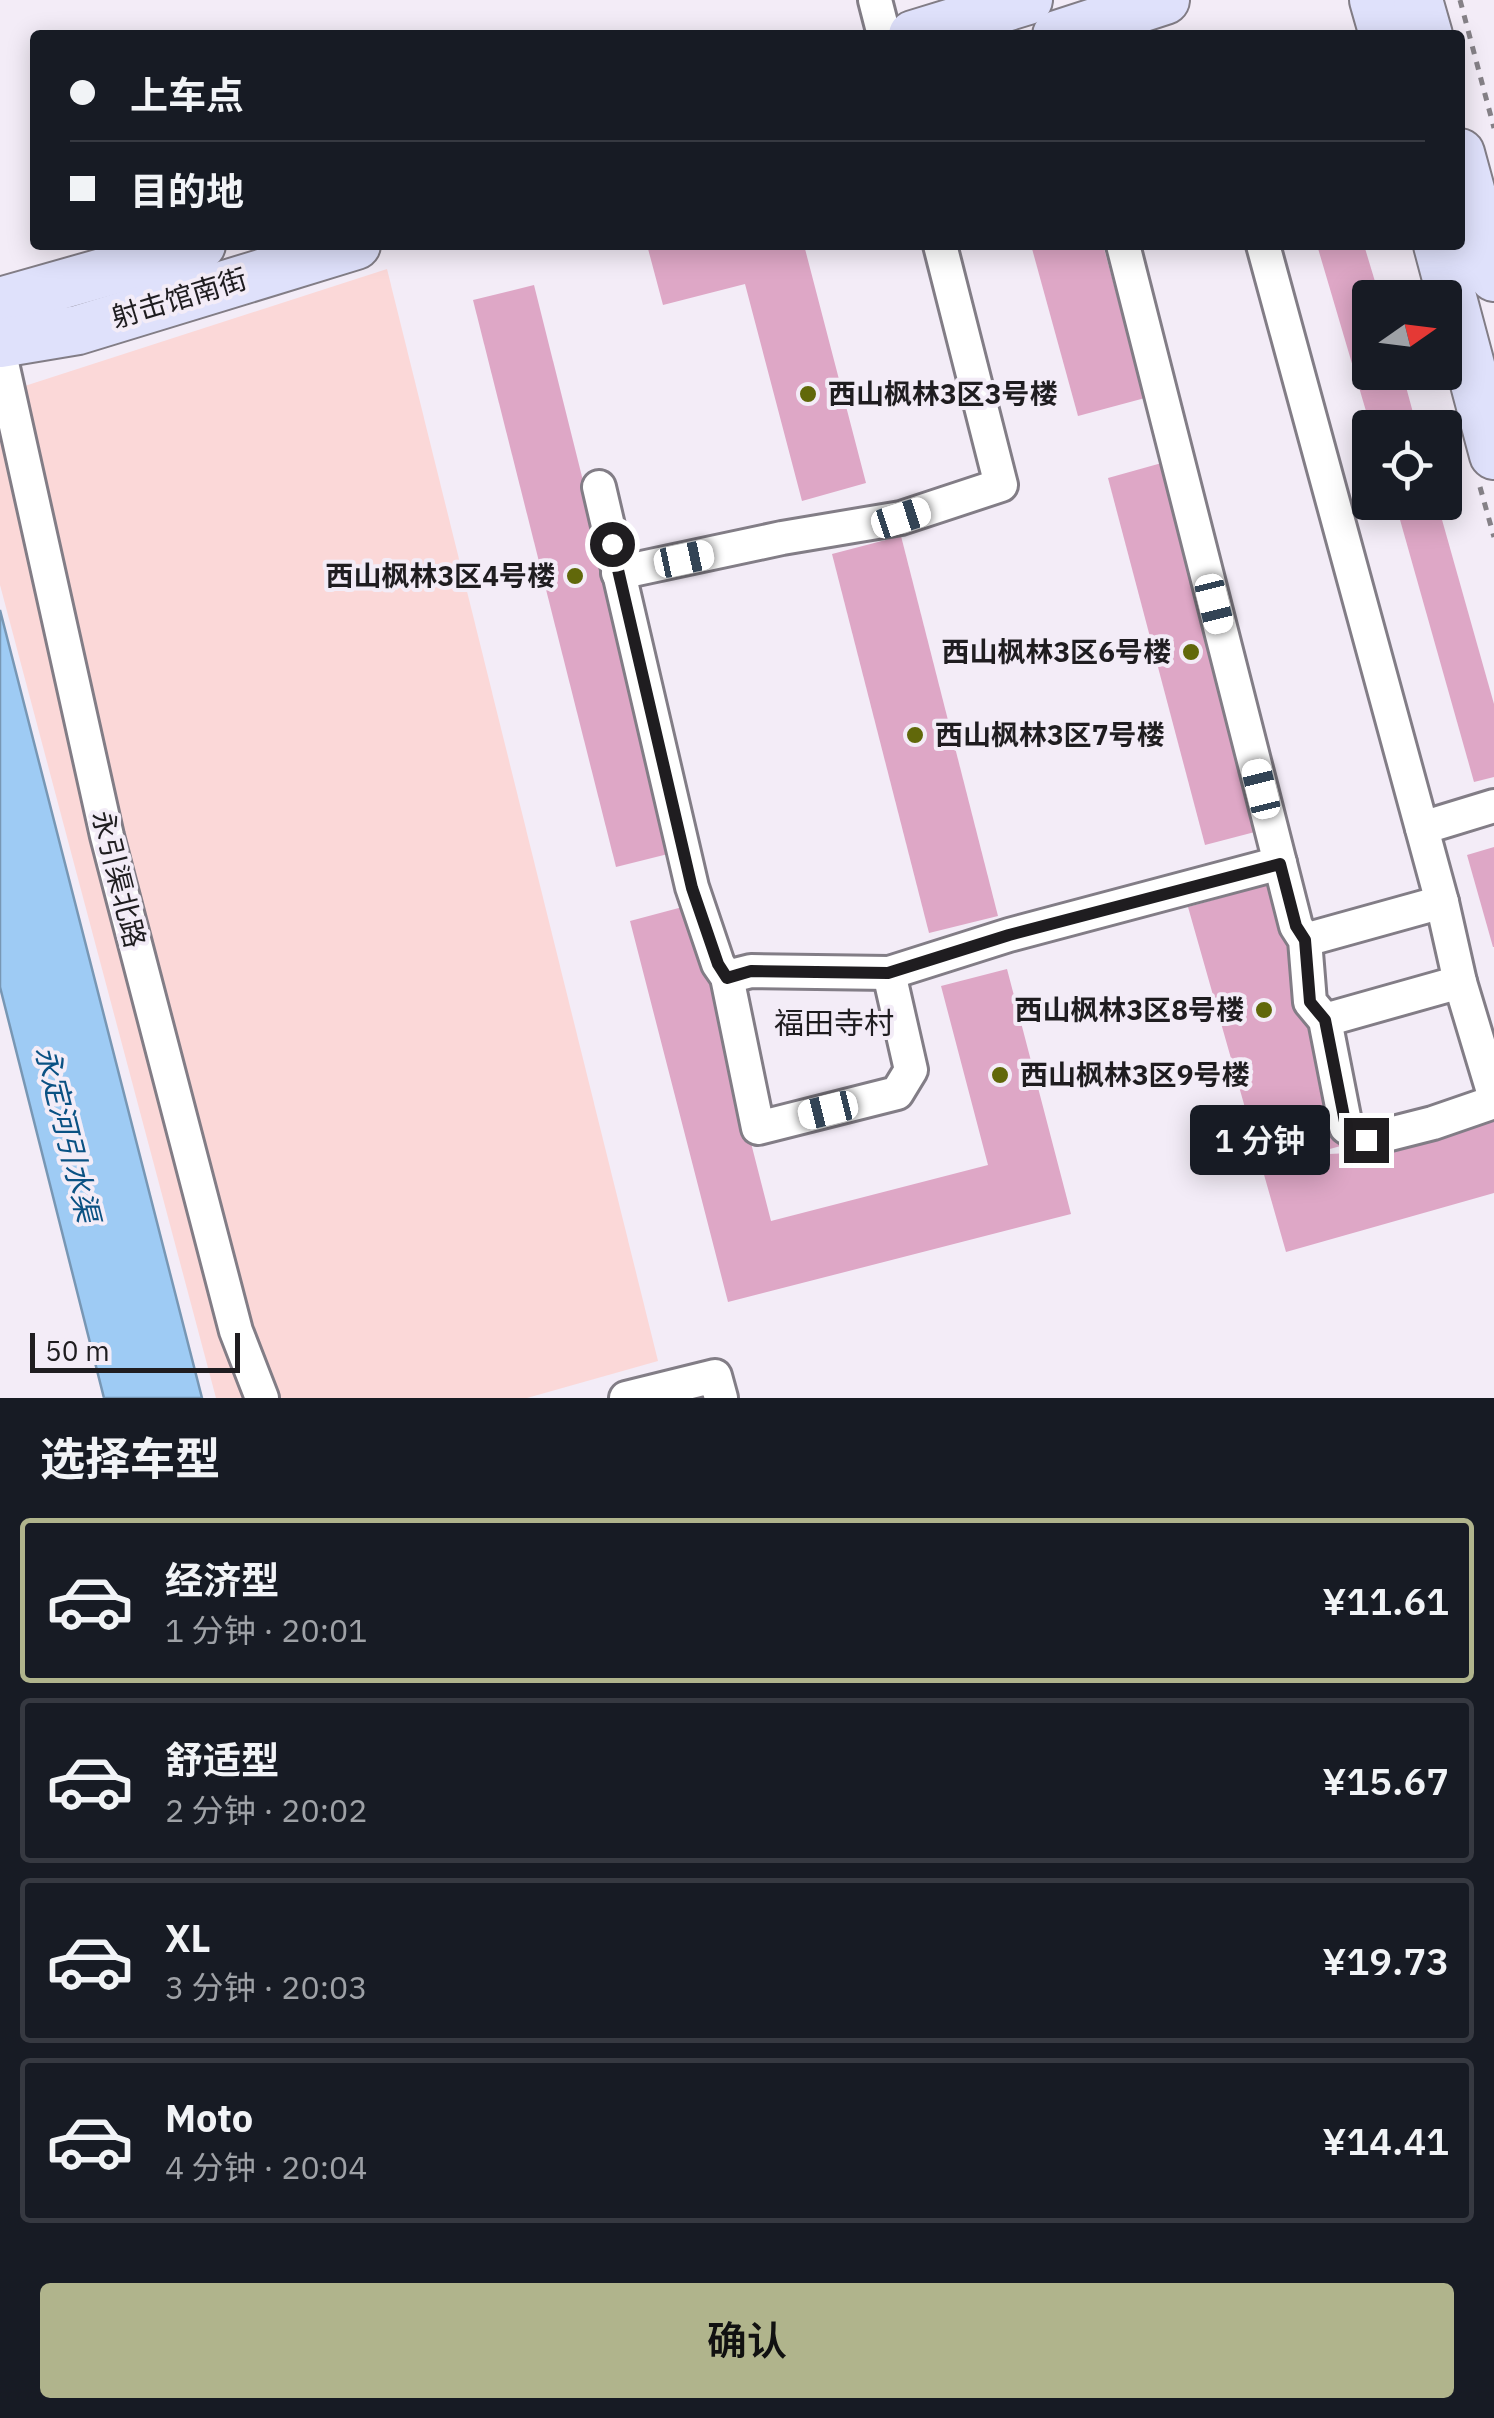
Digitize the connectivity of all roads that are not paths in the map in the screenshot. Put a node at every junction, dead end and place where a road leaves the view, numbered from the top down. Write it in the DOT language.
graph roads {
  1 [pos="875,0"];
  2 [pos="1028,0"];
  3 [pos="1165,0"];
  4 [pos="1374,0"];
  5 [pos="1418,0"];
  6 [pos="883,30"];
  7 [pos="929,30"];
  8 [pos="1072,30"];
  9 [pos="1383,30"];
  10 [pos="1427,30"];
  11 [pos="1465,171"];
  12 [pos="184,250"];
  13 [pos="340,250"];
  14 [pos="941,250"];
  15 [pos="1124,250"];
  16 [pos="1264,250"];
  17 [pos="1439,250"];
  18 [pos="1494,278"];
  19 [pos="0,302"];
  20 [pos="0,343"];
  21 [pos="0,354"];
  22 [pos="1494,455"];
  23 [pos="599,487"];
  24 [pos="618,573"];
  25 [pos="1494,806"];
  26 [pos="1422,828"];
  27 [pos="1280,864"];
  28 [pos="1442,902"];
  29 [pos="1305,940"];
  30 [pos="888,973"];
  31 [pos="727,978"];
  32 [pos="1460,982"];
  33 [pos="1325,1020"];
  34 [pos="1494,1099"];
  35 [pos="262,1398"];
  36 [pos="626,1398"];
  37 [pos="721,1398"];
  1 -- 6 [label="street"];
  2 -- 7 [label="main road"];
  3 -- 8 [label="main road"];
  4 -- 9 [label="main road"];
  5 -- 10 [label="main road"];
  11 -- 18 [label="main road"];
  12 -- 19 [label="main road, 射击馆南街"];
  13 -- 20 [label="main road, 射击馆南街"];
  14 -- 24 [label="street"];
  15 -- 27 [label="street"];
  16 -- 26 [label="street"];
  17 -- 22 [label="main road"];
  21 -- 35 [label="street, 永引渠北路"];
  23 -- 24 [label="street"];
  24 -- 31 [label="street"];
  25 -- 26 [label="street"];
  26 -- 28 [label="street"];
  27 -- 29 [label="street"];
  27 -- 30 [label="street"];
  28 -- 29 [label="street"];
  28 -- 32 [label="street"];
  29 -- 33 [label="street"];
  30 -- 31 [label="street"];
  30 -- 31 [label="street"];
  32 -- 33 [label="street"];
  32 -- 34 [label="street"];
  33 -- 34 [label="street"];
  36 -- 37 [label="street"];
}
